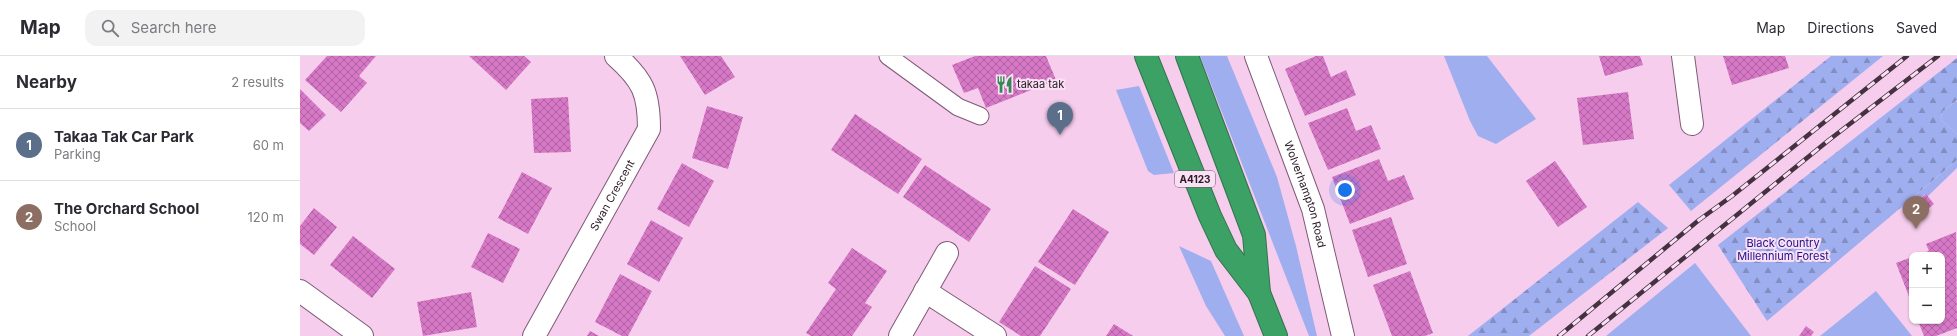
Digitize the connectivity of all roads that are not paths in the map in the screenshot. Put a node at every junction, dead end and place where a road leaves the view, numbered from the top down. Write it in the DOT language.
graph roads {
  1 [pos="616,56"];
  2 [pos="888,56"];
  3 [pos="1146,56"];
  4 [pos="1187,56"];
  5 [pos="1256,56"];
  6 [pos="1683,56"];
  7 [pos="980,116"];
  8 [pos="1692,124"];
  9 [pos="947,253"];
  10 [pos="300,291"];
  11 [pos="925,291"];
  12 [pos="1259,293"];
  13 [pos="362,336"];
  14 [pos="534,336"];
  15 [pos="900,336"];
  16 [pos="995,336"];
  17 [pos="1276,336"];
  18 [pos="1343,336"];
  1 -- 14 [label="street, Swan Crescent"];
  2 -- 7 [label="lane"];
  3 -- 12 [label="highway, A4123"];
  4 -- 12 [label="highway, A4123"];
  5 -- 18 [label="street, Wolverhampton Road"];
  6 -- 8 [label="street"];
  9 -- 11 [label="street"];
  10 -- 13 [label="street"];
  11 -- 15 [label="street"];
  11 -- 16 [label="street"];
  12 -- 17 [label="highway, A4123"];
}
